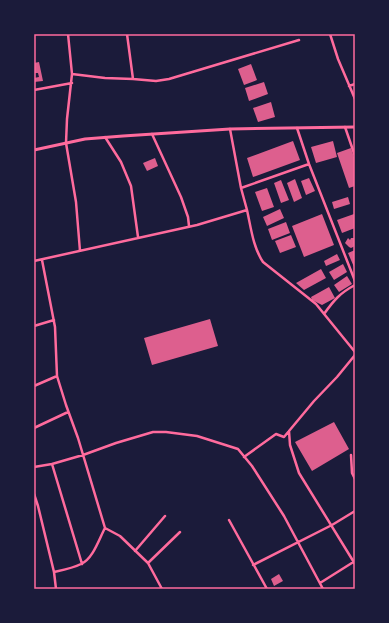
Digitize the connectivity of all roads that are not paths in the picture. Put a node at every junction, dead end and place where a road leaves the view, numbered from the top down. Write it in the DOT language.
graph roads {
  1 [pos="68,34"];
  2 [pos="127,34"];
  3 [pos="330,34"];
  4 [pos="299,40"];
  5 [pos="72,74"];
  6 [pos="134,79"];
  7 [pos="72,83"];
  8 [pos="355,84"];
  9 [pos="350,86"];
  10 [pos="34,90"];
  11 [pos="355,99"];
  12 [pos="345,127"];
  13 [pos="355,127"];
  14 [pos="297,128"];
  15 [pos="230,129"];
  16 [pos="152,134"];
  17 [pos="105,137"];
  18 [pos="66,143"];
  19 [pos="34,150"];
  20 [pos="355,156"];
  21 [pos="309,164"];
  22 [pos="242,188"];
  23 [pos="247,210"];
  24 [pos="190,226"];
  25 [pos="138,238"];
  26 [pos="80,251"];
  27 [pos="42,260"];
  28 [pos="34,261"];
  29 [pos="355,281"];
  30 [pos="355,284"];
  31 [pos="324,314"];
  32 [pos="54,320"];
  33 [pos="34,326"];
  34 [pos="355,354"];
  35 [pos="57,376"];
  36 [pos="34,386"];
  37 [pos="68,412"];
  38 [pos="34,428"];
  39 [pos="289,431"];
  40 [pos="83,455"];
  41 [pos="351,455"];
  42 [pos="244,456"];
  43 [pos="52,464"];
  44 [pos="34,467"];
  45 [pos="355,479"];
  46 [pos="34,494"];
  47 [pos="355,511"];
  48 [pos="166,516"];
  49 [pos="229,520"];
  50 [pos="332,525"];
  51 [pos="105,528"];
  52 [pos="180,532"];
  53 [pos="298,542"];
  54 [pos="135,551"];
  55 [pos="355,562"];
  56 [pos="148,563"];
  57 [pos="82,564"];
  58 [pos="253,565"];
  59 [pos="54,572"];
  60 [pos="320,583"];
  61 [pos="56,589"];
  62 [pos="162,589"];
  63 [pos="267,589"];
  64 [pos="323,589"];
  1 -- 5 [label="street"];
  2 -- 6 [label="street"];
  3 -- 9 [label="street"];
  4 -- 6 [label="street"];
  5 -- 6 [label="street"];
  5 -- 7 [label="street"];
  7 -- 10 [label="street"];
  7 -- 18 [label="street"];
  8 -- 9 [label="street"];
  9 -- 11 [label="street"];
  12 -- 13 [label="street"];
  12 -- 14 [label="street"];
  12 -- 20 [label="street"];
  14 -- 15 [label="street"];
  14 -- 21 [label="street"];
  15 -- 16 [label="street"];
  15 -- 22 [label="street"];
  16 -- 17 [label="street"];
  16 -- 24 [label="street"];
  17 -- 18 [label="street"];
  17 -- 25 [label="street"];
  18 -- 19 [label="street"];
  18 -- 26 [label="street"];
  21 -- 22 [label="street"];
  21 -- 29 [label="street"];
  22 -- 23 [label="street"];
  23 -- 24 [label="street"];
  23 -- 31 [label="street"];
  24 -- 25 [label="street"];
  25 -- 26 [label="street"];
  26 -- 27 [label="street"];
  27 -- 28 [label="street"];
  27 -- 32 [label="street"];
  30 -- 31 [label="street"];
  31 -- 34 [label="street"];
  32 -- 33 [label="street"];
  32 -- 35 [label="street"];
  34 -- 39 [label="street"];
  35 -- 36 [label="street"];
  35 -- 37 [label="street"];
  37 -- 38 [label="street"];
  37 -- 40 [label="street"];
  39 -- 42 [label="street"];
  39 -- 50 [label="street"];
  40 -- 42 [label="street"];
  40 -- 43 [label="street"];
  40 -- 51 [label="street"];
  41 -- 45 [label="street"];
  42 -- 53 [label="street"];
  43 -- 44 [label="street"];
  43 -- 57 [label="street"];
  46 -- 59 [label="street"];
  47 -- 50 [label="street"];
  48 -- 54 [label="street"];
  49 -- 58 [label="street"];
  50 -- 53 [label="street"];
  50 -- 55 [label="street"];
  51 -- 54 [label="street"];
  51 -- 57 [label="street"];
  52 -- 56 [label="street"];
  53 -- 58 [label="street"];
  53 -- 60 [label="street"];
  54 -- 56 [label="street"];
  55 -- 60 [label="street"];
  56 -- 62 [label="street"];
  57 -- 59 [label="street"];
  58 -- 63 [label="street"];
  59 -- 61 [label="street"];
  60 -- 64 [label="street"];
}
